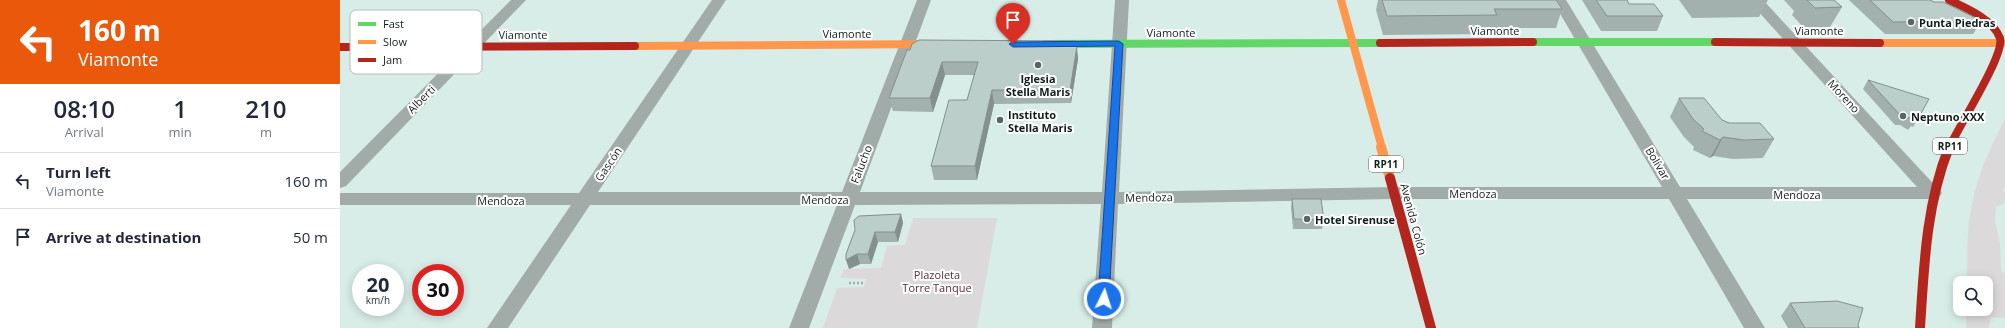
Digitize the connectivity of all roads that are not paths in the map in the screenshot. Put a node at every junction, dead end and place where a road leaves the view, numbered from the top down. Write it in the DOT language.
graph roads {
  1 [pos="519,0"];
  2 [pos="719,0"];
  3 [pos="924,0"];
  4 [pos="1122,0"];
  5 [pos="1341,0"];
  6 [pos="1560,0"];
  7 [pos="1755,0"];
  8 [pos="1949,0"];
  9 [pos="482,37"];
  10 [pos="1585,42"];
  11 [pos="1794,42"];
  12 [pos="1353,43"];
  13 [pos="2002,43"];
  14 [pos="954,44"];
  15 [pos="1033,44"];
  16 [pos="1119,44"];
  17 [pos="688,45"];
  18 [pos="907,45"];
  19 [pos="482,46"];
  20 [pos="340,47"];
  21 [pos="350,47"];
  22 [pos="446,74"];
  23 [pos="340,182"];
  24 [pos="1394,193"];
  25 [pos="1933,193"];
  26 [pos="1676,194"];
  27 [pos="1110,198"];
  28 [pos="340,199"];
  29 [pos="848,199"];
  30 [pos="585,200"];
  31 [pos="497,328"];
  32 [pos="799,328"];
  33 [pos="1102,328"];
  34 [pos="1431,328"];
  35 [pos="1755,328"];
  36 [pos="1920,328"];
  1 -- 9 [label="street, Alberti"];
  2 -- 17 [label="street, Gascón"];
  3 -- 18 [label="street, Falucho"];
  4 -- 16 [label="street"];
  5 -- 12 [label="street, Avenida Colón / RP11"];
  6 -- 10 [label="street, Bolívar"];
  7 -- 11 [label="street, Moreno"];
  8 -- 13 [label="street"];
  10 -- 11 [label="street, Viamonte"];
  10 -- 12 [label="street, Viamonte"];
  10 -- 26 [label="street, Bolívar"];
  11 -- 13 [label="street, Viamonte"];
  11 -- 25 [label="street, Moreno"];
  12 -- 16 [label="street, Viamonte"];
  12 -- 24 [label="street, Avenida Colón / RP11"];
  13 -- 25 [label="street, RP11"];
  14 -- 18 [label="street, Viamonte"];
  15 -- 16 [label="street, Viamonte"];
  16 -- 27 [label="street"];
  17 -- 18 [label="street, Viamonte"];
  17 -- 19 [label="street, Viamonte"];
  17 -- 30 [label="street, Gascón"];
  18 -- 29 [label="street, Falucho"];
  20 -- 21 [label="street, Viamonte"];
  22 -- 23 [label="street, Alberti"];
  24 -- 26 [label="street, Mendoza"];
  24 -- 27 [label="street, Mendoza"];
  24 -- 34 [label="street, Avenida Colón / RP11"];
  25 -- 26 [label="street, Mendoza"];
  25 -- 36 [label="street, RP11"];
  26 -- 35 [label="street, Bolívar"];
  27 -- 29 [label="street, Mendoza"];
  27 -- 33 [label="street"];
  28 -- 30 [label="street, Mendoza"];
  29 -- 30 [label="street, Mendoza"];
  29 -- 32 [label="street, Falucho"];
  30 -- 31 [label="street, Gascón"];
}
